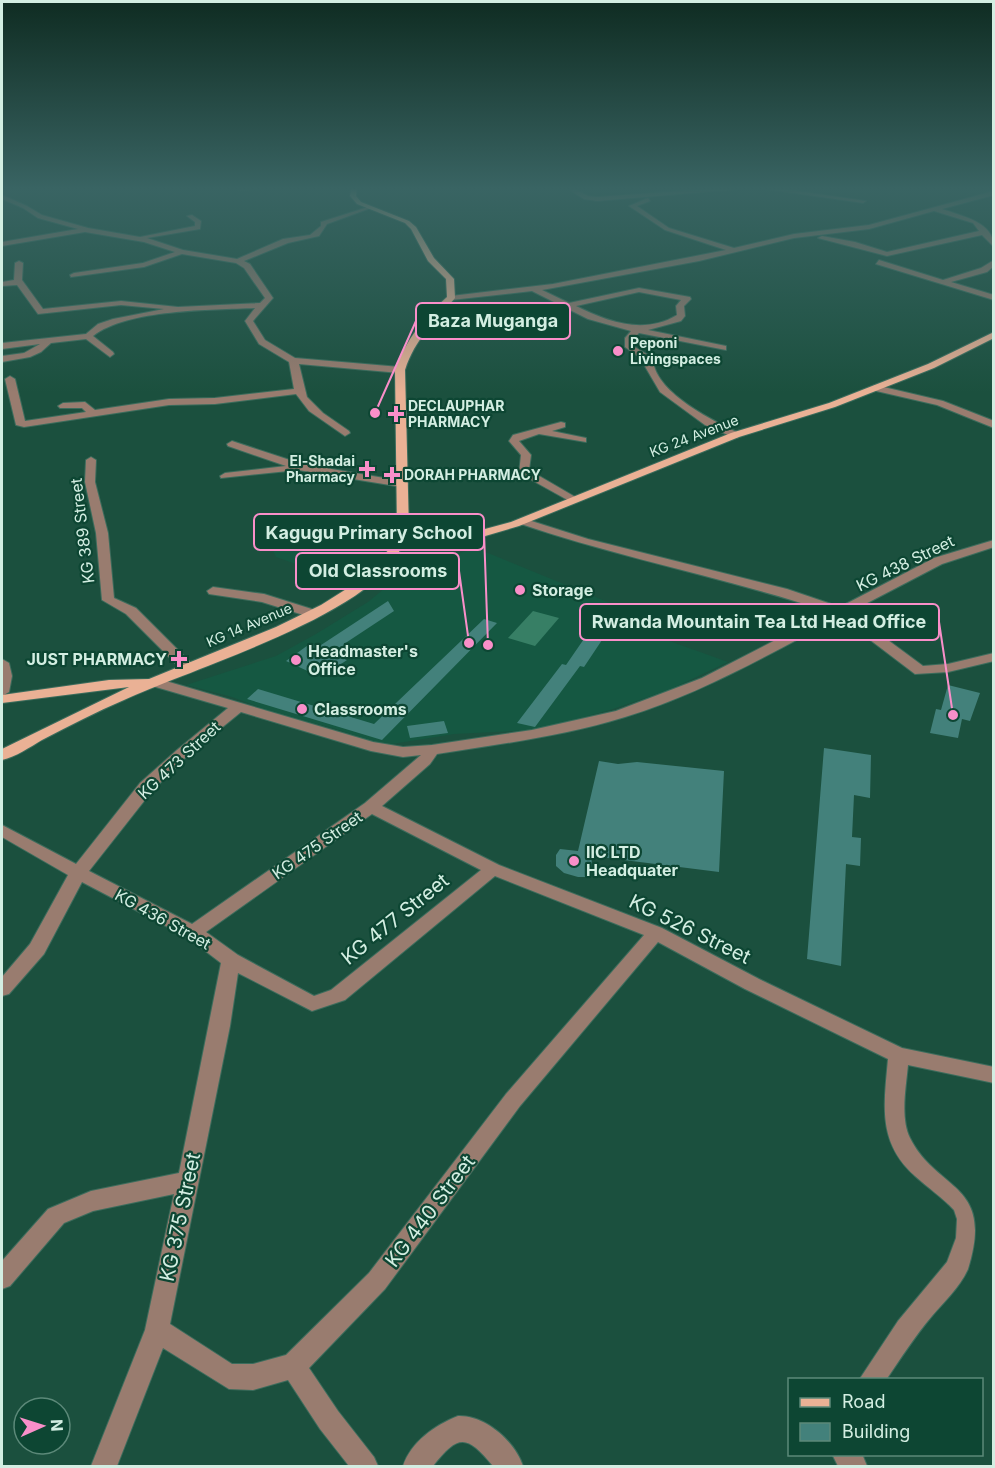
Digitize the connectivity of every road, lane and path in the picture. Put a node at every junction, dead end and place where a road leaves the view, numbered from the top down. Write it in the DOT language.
graph roads {
  1 [pos="169,257"];
  2 [pos="210,257"];
  3 [pos="250,257"];
  4 [pos="430,257"];
  5 [pos="708,257"];
  6 [pos="238,261"];
  7 [pos="879,262"];
  8 [pos="993,262"];
  9 [pos="19,263"];
  10 [pos="74,274"];
  11 [pos="19,282"];
  12 [pos="943,282"];
  13 [pos="2,284"];
  14 [pos="535,289"];
  15 [pos="452,298"];
  16 [pos="993,298"];
  17 [pos="262,305"];
  18 [pos="567,306"];
  19 [pos="180,309"];
  20 [pos="637,330"];
  21 [pos="993,334"];
  22 [pos="88,336"];
  23 [pos="48,341"];
  24 [pos="2,346"];
  25 [pos="723,348"];
  26 [pos="110,354"];
  27 [pos="2,359"];
  28 [pos="293,361"];
  29 [pos="400,370"];
  30 [pos="10,379"];
  31 [pos="875,388"];
  32 [pos="299,391"];
  33 [pos="63,406"];
  34 [pos="93,414"];
  35 [pos="993,424"];
  36 [pos="561,425"];
  37 [pos="537,431"];
  38 [pos="345,433"];
  39 [pos="735,435"];
  40 [pos="582,440"];
  41 [pos="232,444"];
  42 [pos="91,460"];
  43 [pos="300,467"];
  44 [pos="225,476"];
  45 [pos="402,484"];
  46 [pos="573,500"];
  47 [pos="522,521"];
  48 [pos="993,543"];
  49 [pos="400,546"];
  50 [pos="213,591"];
  51 [pos="842,612"];
  52 [pos="313,614"];
  53 [pos="993,657"];
  54 [pos="2,663"];
  55 [pos="188,668"];
  56 [pos="153,682"];
  57 [pos="2,693"];
  58 [pos="2,699"];
  59 [pos="239,707"];
  60 [pos="432,750"];
  61 [pos="2,755"];
  62 [pos="371,807"];
  63 [pos="2,830"];
  64 [pos="493,869"];
  65 [pos="78,873"];
  66 [pos="193,932"];
  67 [pos="656,933"];
  68 [pos="231,960"];
  69 [pos="2,989"];
  70 [pos="324,1001"];
  71 [pos="898,1055"];
  72 [pos="993,1075"];
  73 [pos="187,1180"];
  74 [pos="2,1278"];
  75 [pos="158,1330"];
  76 [pos="293,1366"];
  77 [pos="872,1378"];
  78 [pos="104,1467"];
  79 [pos="365,1467"];
  80 [pos="416,1467"];
  81 [pos="510,1467"];
  1 -- 10 [label="street"];
  2 -- 6 [label="street"];
  3 -- 6 [label="street"];
  4 -- 15 [label="main road"];
  5 -- 14 [label="street"];
  6 -- 17 [label="street"];
  7 -- 12 [label="street"];
  8 -- 12 [label="street"];
  9 -- 11 [label="street"];
  11 -- 13 [label="street"];
  11 -- 19 [label="street"];
  12 -- 16 [label="street"];
  14 -- 15 [label="street"];
  14 -- 18 [label="street"];
  15 -- 29 [label="main road"];
  17 -- 19 [label="street"];
  17 -- 28 [label="street"];
  18 -- 20 [label="street"];
  18 -- 20 [label="street"];
  19 -- 22 [label="street"];
  20 -- 25 [label="street"];
  20 -- 39 [label="street"];
  21 -- 31 [label="main road, KG 24 Avenue"];
  22 -- 23 [label="street"];
  22 -- 26 [label="street"];
  23 -- 24 [label="street"];
  23 -- 27 [label="street"];
  28 -- 29 [label="street"];
  28 -- 32 [label="street"];
  29 -- 45 [label="main road"];
  30 -- 34 [label="street"];
  31 -- 35 [label="street"];
  31 -- 39 [label="main road, KG 24 Avenue"];
  32 -- 34 [label="street"];
  32 -- 38 [label="street"];
  33 -- 34 [label="street"];
  36 -- 37 [label="street"];
  37 -- 40 [label="street"];
  37 -- 46 [label="street"];
  39 -- 46 [label="main road, KG 24 Avenue"];
  41 -- 43 [label="street"];
  42 -- 55 [label="street, KG 389 Street"];
  43 -- 44 [label="street"];
  43 -- 45 [label="street"];
  45 -- 49 [label="main road"];
  46 -- 47 [label="main road, KG 24 Avenue"];
  47 -- 49 [label="main road, KG 24 Avenue"];
  47 -- 51 [label="street"];
  48 -- 51 [label="street, KG 438 Street"];
  49 -- 52 [label="main road, KG 14 Avenue"];
  50 -- 52 [label="street"];
  51 -- 53 [label="street"];
  51 -- 60 [label="street, KG 438 Street"];
  52 -- 55 [label="main road, KG 14 Avenue"];
  54 -- 57 [label="street"];
  55 -- 56 [label="main road, KG 14 Avenue"];
  56 -- 58 [label="main road"];
  56 -- 59 [label="street, KG 438 Street"];
  56 -- 61 [label="main road, KG 14 Avenue"];
  59 -- 60 [label="street, KG 438 Street"];
  59 -- 65 [label="street, KG 473 Street"];
  60 -- 62 [label="street, KG 475 Street"];
  62 -- 64 [label="street, KG 526 Street"];
  62 -- 66 [label="street, KG 475 Street"];
  63 -- 65 [label="street, KG 436 Street"];
  64 -- 67 [label="street, KG 526 Street"];
  64 -- 70 [label="street, KG 477 Street"];
  65 -- 66 [label="street, KG 436 Street"];
  65 -- 69 [label="street, KG 473 Street"];
  66 -- 68 [label="street, KG 436 Street"];
  67 -- 71 [label="street, KG 526 Street"];
  67 -- 76 [label="street, KG 440 Street"];
  68 -- 70 [label="street, KG 436 Street"];
  68 -- 73 [label="street, KG 375 Street"];
  71 -- 72 [label="street, KG 526 Street"];
  71 -- 77 [label="street"];
  73 -- 74 [label="street"];
  73 -- 75 [label="street, KG 375 Street"];
  75 -- 76 [label="street, KG 440 Street"];
  75 -- 78 [label="street, KG 375 Street"];
  76 -- 79 [label="street"];
  80 -- 81 [label="street"];
}
